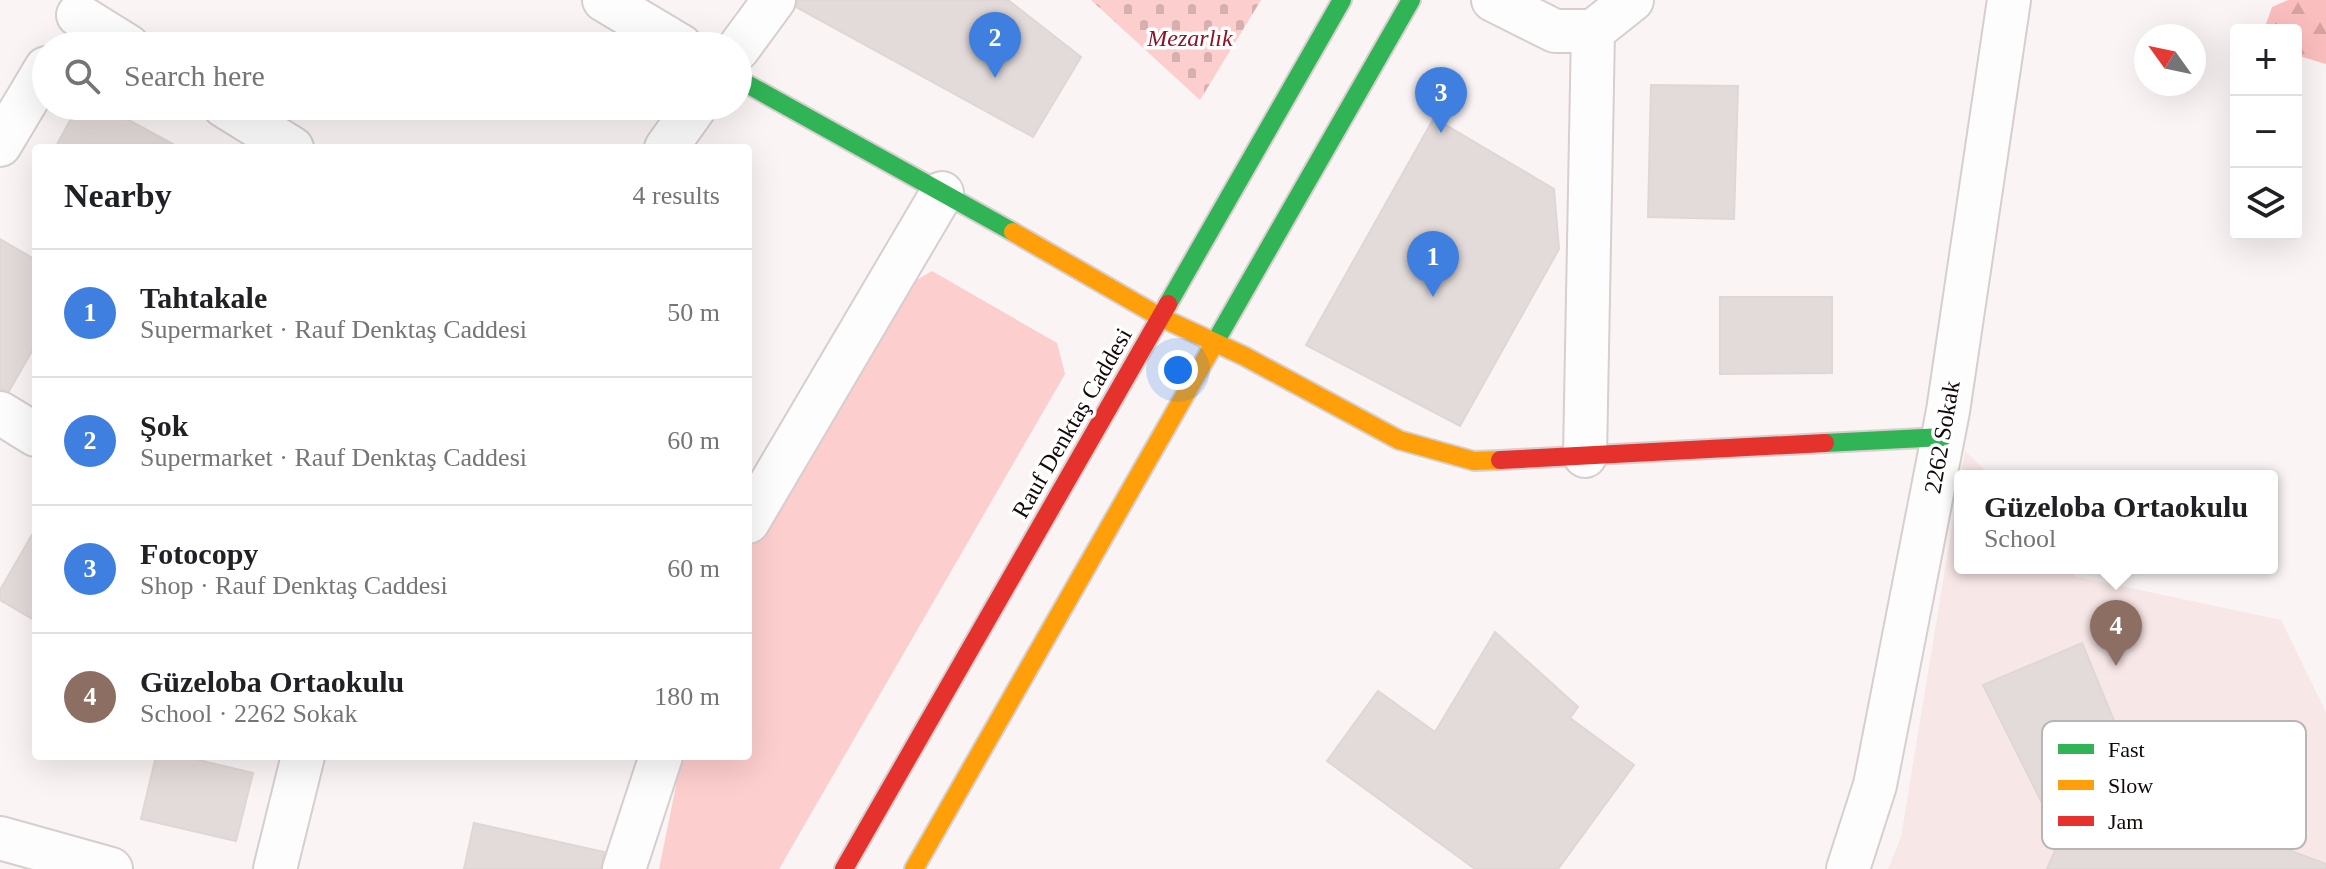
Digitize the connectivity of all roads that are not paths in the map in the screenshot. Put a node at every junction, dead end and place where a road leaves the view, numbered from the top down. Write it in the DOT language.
graph roads {
  1 [pos="604,0"];
  2 [pos="774,0"];
  3 [pos="1342,0"];
  4 [pos="1411,0"];
  5 [pos="1493,0"];
  6 [pos="1632,0"];
  7 [pos="2009,0"];
  8 [pos="74,20"];
  9 [pos="1593,31"];
  10 [pos="99,32"];
  11 [pos="658,32"];
  12 [pos="750,32"];
  13 [pos="752,87"];
  14 [pos="32,91"];
  15 [pos="247,120"];
  16 [pos="686,120"];
  17 [pos="286,144"];
  18 [pos="669,144"];
  19 [pos="0,145"];
  20 [pos="942,193"];
  21 [pos="1160,317"];
  22 [pos="1215,344"];
  23 [pos="0,413"];
  24 [pos="32,433"];
  25 [pos="1943,437"];
  26 [pos="1585,456"];
  27 [pos="752,515"];
  28 [pos="302,760"];
  29 [pos="660,760"];
  30 [pos="0,838"];
  31 [pos="111,869"];
  32 [pos="275,869"];
  33 [pos="624,869"];
  34 [pos="844,869"];
  35 [pos="914,869"];
  36 [pos="1848,869"];
  1 -- 11 [label="street"];
  2 -- 12 [label="street"];
  3 -- 21 [label="main road, Rauf Denktaş Caddesi"];
  4 -- 22 [label="main road"];
  5 -- 9 [label="street"];
  6 -- 9 [label="street"];
  7 -- 25 [label="street, 2262 Sokak"];
  8 -- 10 [label="street"];
  9 -- 26 [label="street"];
  13 -- 20 [label="main road"];
  14 -- 19 [label="street"];
  15 -- 17 [label="street"];
  16 -- 18 [label="street"];
  20 -- 21 [label="main road"];
  20 -- 27 [label="street"];
  21 -- 22 [label="main road"];
  21 -- 34 [label="main road, Rauf Denktaş Caddesi"];
  22 -- 26 [label="main road"];
  22 -- 35 [label="main road"];
  23 -- 24 [label="street"];
  25 -- 26 [label="main road"];
  25 -- 36 [label="street, 2262 Sokak"];
  28 -- 32 [label="street"];
  29 -- 33 [label="street"];
  30 -- 31 [label="street"];
}
